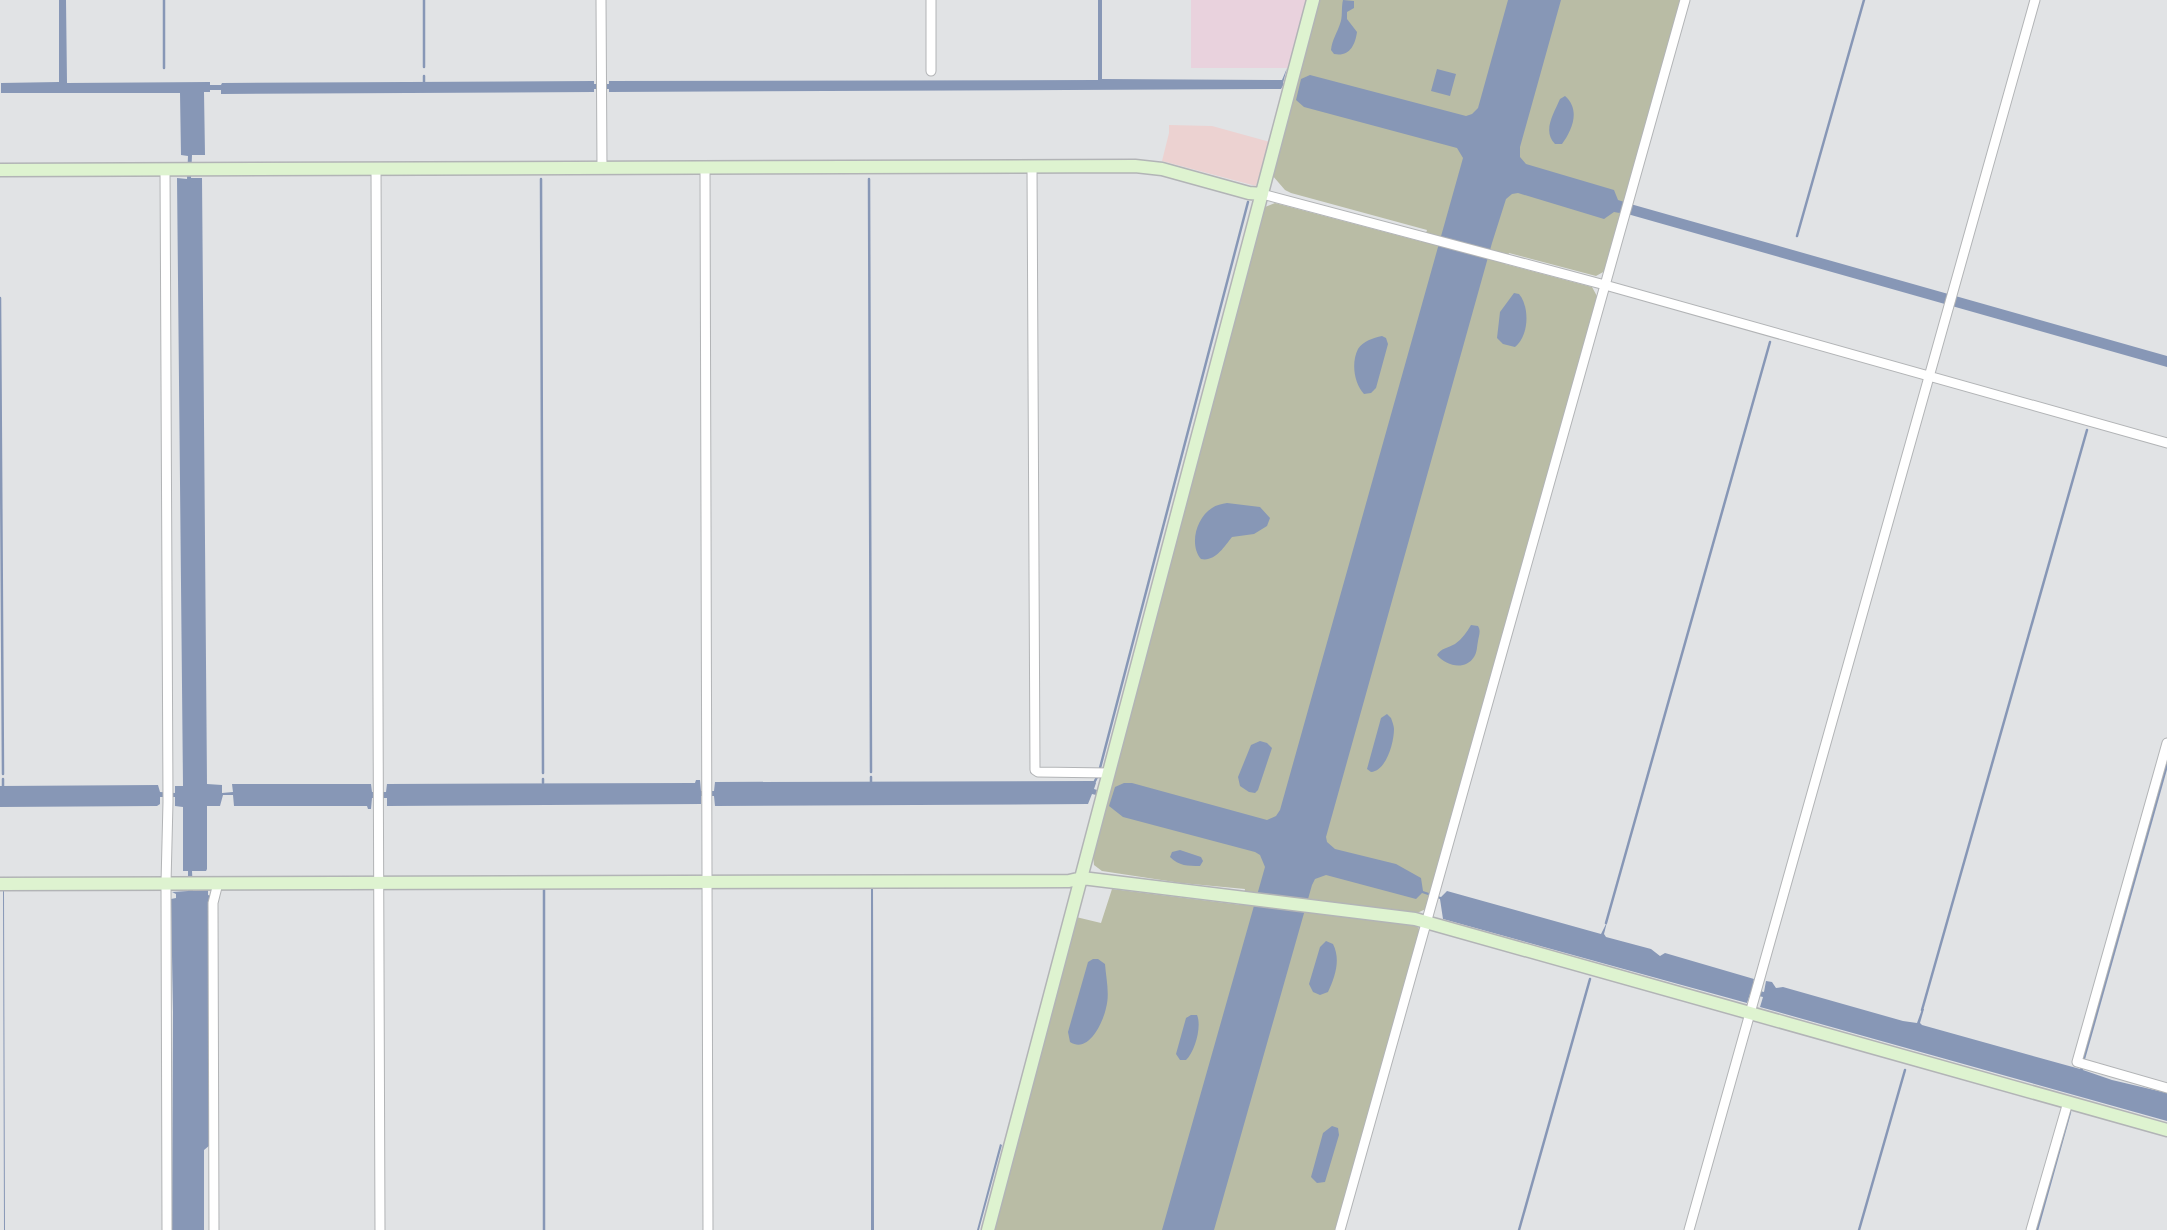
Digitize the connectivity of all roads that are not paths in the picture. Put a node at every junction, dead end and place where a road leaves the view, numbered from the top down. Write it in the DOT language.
graph roads {
  1 [pos="600,0"];
  2 [pos="930,0"];
  3 [pos="1313,0"];
  4 [pos="1685,0"];
  5 [pos="2035,0"];
  6 [pos="931,72"];
  7 [pos="1032,166"];
  8 [pos="705,167"];
  9 [pos="376,168"];
  10 [pos="602,168"];
  11 [pos="164,169"];
  12 [pos="0,170"];
  13 [pos="1262,194"];
  14 [pos="1604,285"];
  15 [pos="1930,376"];
  16 [pos="2167,443"];
  17 [pos="2167,743"];
  18 [pos="1109,773"];
  19 [pos="1082,878"];
  20 [pos="707,882"];
  21 [pos="166,883"];
  22 [pos="218,883"];
  23 [pos="379,883"];
  24 [pos="0,884"];
  25 [pos="1427,921"];
  26 [pos="1751,1013"];
  27 [pos="2167,1088"];
  28 [pos="2068,1102"];
  29 [pos="2167,1130"];
  30 [pos="167,1230"];
  31 [pos="214,1230"];
  32 [pos="380,1230"];
  33 [pos="708,1230"];
  34 [pos="988,1230"];
  35 [pos="1340,1230"];
  36 [pos="1689,1230"];
  37 [pos="2031,1230"];
  1 -- 10 [label="street"];
  2 -- 6 [label="street"];
  3 -- 13 [label="street"];
  4 -- 14 [label="street"];
  5 -- 15 [label="street"];
  7 -- 8 [label="street"];
  7 -- 13 [label="street"];
  7 -- 18 [label="street"];
  8 -- 10 [label="street"];
  8 -- 20 [label="street"];
  9 -- 10 [label="street"];
  9 -- 11 [label="street"];
  9 -- 23 [label="street"];
  11 -- 12 [label="street"];
  11 -- 21 [label="street"];
  13 -- 14 [label="street"];
  13 -- 18 [label="street"];
  14 -- 15 [label="street"];
  14 -- 25 [label="street"];
  15 -- 16 [label="street"];
  15 -- 26 [label="street"];
  17 -- 27 [label="street"];
  18 -- 19 [label="street"];
  19 -- 20 [label="street"];
  19 -- 25 [label="street"];
  19 -- 34 [label="street"];
  20 -- 23 [label="street"];
  20 -- 33 [label="street"];
  21 -- 22 [label="street"];
  21 -- 24 [label="street"];
  21 -- 30 [label="street"];
  22 -- 23 [label="street"];
  22 -- 31 [label="street"];
  23 -- 32 [label="street"];
  25 -- 26 [label="street"];
  25 -- 35 [label="street"];
  26 -- 28 [label="street"];
  26 -- 36 [label="street"];
  28 -- 29 [label="street"];
  28 -- 37 [label="street"];
}
